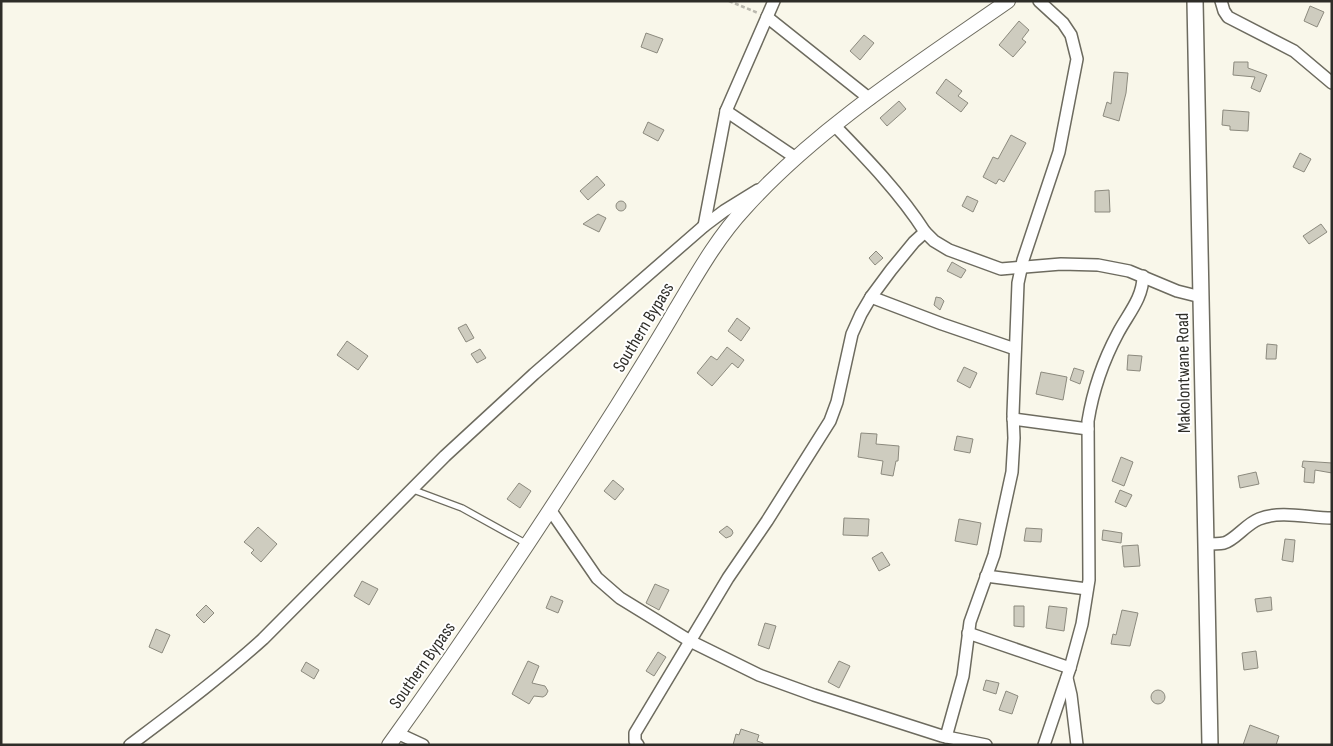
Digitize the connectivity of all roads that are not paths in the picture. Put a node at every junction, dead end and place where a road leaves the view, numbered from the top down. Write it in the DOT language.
graph roads {
  1 [pos="774,1"];
  2 [pos="1008,1"];
  3 [pos="1039,1"];
  4 [pos="1195,1"];
  5 [pos="1221,1"];
  6 [pos="767,17"];
  7 [pos="1332,83"];
  8 [pos="870,99"];
  9 [pos="726,111"];
  10 [pos="834,126"];
  11 [pos="796,158"];
  12 [pos="768,183"];
  13 [pos="704,226"];
  14 [pos="925,232"];
  15 [pos="1021,266"];
  16 [pos="1143,276"];
  17 [pos="871,297"];
  18 [pos="1201,297"];
  19 [pos="1015,348"];
  20 [pos="1013,419"];
  21 [pos="1088,429"];
  22 [pos="411,489"];
  23 [pos="550,511"];
  24 [pos="1332,518"];
  25 [pos="1205,544"];
  26 [pos="528,545"];
  27 [pos="986,576"];
  28 [pos="1087,589"];
  29 [pos="968,633"];
  30 [pos="690,640"];
  31 [pos="1069,673"];
  32 [pos="946,737"];
  33 [pos="393,739"];
  34 [pos="130,745"];
  35 [pos="423,745"];
  36 [pos="638,745"];
  37 [pos="986,745"];
  38 [pos="1044,745"];
  39 [pos="1077,745"];
  40 [pos="1210,745"];
  1 -- 6 [label="street"];
  2 -- 8 [label="street, Southern Bypass"];
  3 -- 15 [label="street"];
  4 -- 18 [label="main road, Makolontwane Road"];
  5 -- 7 [label="street"];
  6 -- 8 [label="street"];
  6 -- 9 [label="street"];
  8 -- 10 [label="street, Southern Bypass"];
  9 -- 11 [label="street"];
  9 -- 13 [label="street"];
  10 -- 11 [label="street, Southern Bypass"];
  10 -- 14 [label="street"];
  11 -- 12 [label="street, Southern Bypass"];
  12 -- 13 [label="street"];
  12 -- 23 [label="street, Southern Bypass"];
  13 -- 22 [label="street"];
  14 -- 15 [label="street"];
  14 -- 17 [label="street"];
  15 -- 16 [label="street"];
  15 -- 19 [label="street"];
  16 -- 18 [label="street"];
  16 -- 21 [label="street"];
  17 -- 19 [label="street"];
  17 -- 30 [label="street"];
  18 -- 25 [label="main road, Makolontwane Road"];
  19 -- 20 [label="street"];
  20 -- 21 [label="street"];
  20 -- 27 [label="street"];
  21 -- 28 [label="street"];
  22 -- 26 [label="lane"];
  22 -- 34 [label="street"];
  23 -- 26 [label="street, Southern Bypass"];
  23 -- 30 [label="street"];
  24 -- 25 [label="street"];
  25 -- 40 [label="main road, Makolontwane Road"];
  26 -- 33 [label="street, Southern Bypass"];
  27 -- 28 [label="street"];
  27 -- 29 [label="street"];
  28 -- 31 [label="street"];
  29 -- 31 [label="street"];
  29 -- 32 [label="street"];
  30 -- 32 [label="street"];
  30 -- 36 [label="street"];
  31 -- 38 [label="street"];
  31 -- 39 [label="street"];
  32 -- 37 [label="street"];
  33 -- 35 [label="street"];
}
